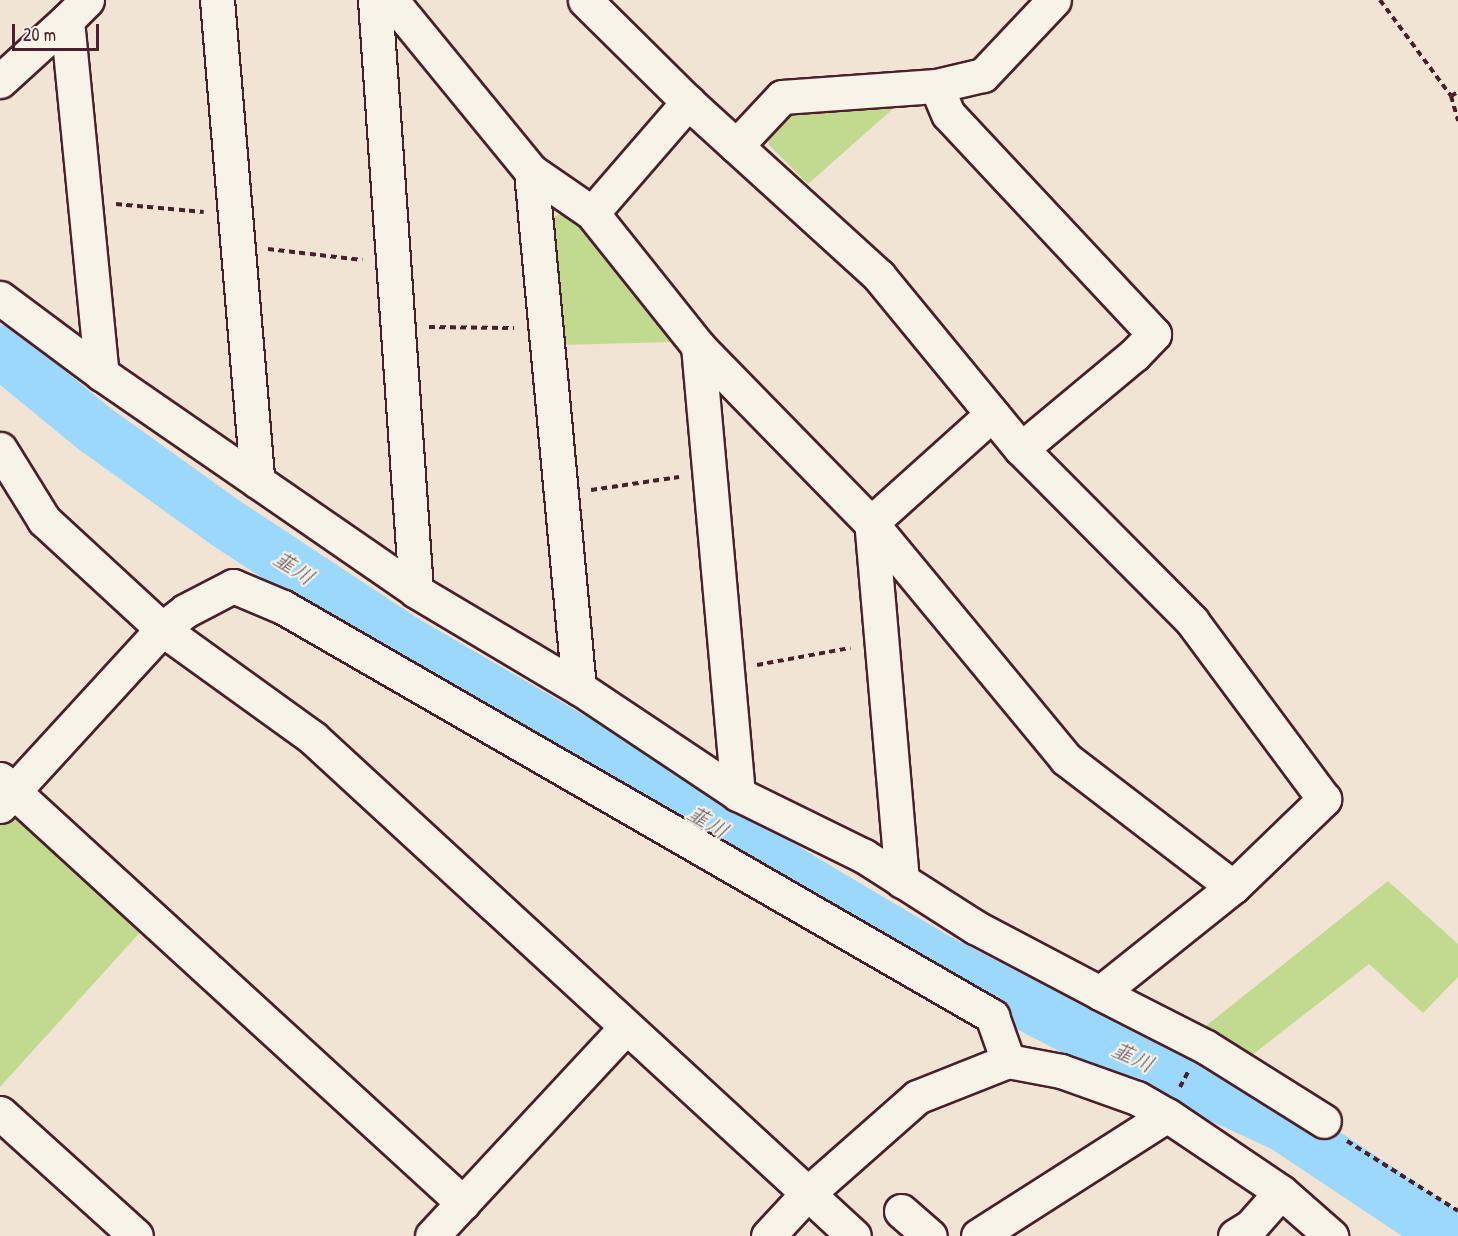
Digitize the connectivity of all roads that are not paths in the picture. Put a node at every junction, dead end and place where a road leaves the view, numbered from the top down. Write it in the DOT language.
graph roads {
  1 [pos="218,0"];
  2 [pos="375,0"];
  3 [pos="391,0"];
  4 [pos="1054,0"];
  5 [pos="588,1"];
  6 [pos="77,10"];
  7 [pos="0,81"];
  8 [pos="936,86"];
  9 [pos="688,102"];
  10 [pos="736,146"];
  11 [pos="531,171"];
  12 [pos="592,213"];
  13 [pos="0,298"];
  14 [pos="698,346"];
  15 [pos="102,374"];
  16 [pos="992,414"];
  17 [pos="1020,448"];
  18 [pos="0,449"];
  19 [pos="258,482"];
  20 [pos="871,523"];
  21 [pos="416,591"];
  22 [pos="162,629"];
  23 [pos="579,688"];
  24 [pos="4,792"];
  25 [pos="738,794"];
  26 [pos="902,882"];
  27 [pos="1233,887"];
  28 [pos="1100,993"];
  29 [pos="625,1028"];
  30 [pos="1008,1061"];
  31 [pos="0,1113"];
  32 [pos="1166,1114"];
  33 [pos="1324,1121"];
  34 [pos="1281,1192"];
  35 [pos="806,1195"];
  36 [pos="463,1203"];
  37 [pos="901,1211"];
  38 [pos="117,1230"];
  39 [pos="432,1236"];
  40 [pos="768,1236"];
  41 [pos="854,1236"];
  42 [pos="930,1236"];
  43 [pos="978,1236"];
  44 [pos="1235,1236"];
  45 [pos="1331,1236"];
  1 -- 19 [label="street"];
  2 -- 21 [label="street"];
  3 -- 11 [label="street"];
  4 -- 8 [label="street"];
  5 -- 9 [label="street"];
  6 -- 7 [label="street"];
  6 -- 15 [label="street"];
  8 -- 10 [label="street"];
  8 -- 17 [label="street"];
  9 -- 10 [label="street"];
  9 -- 12 [label="street"];
  10 -- 16 [label="street"];
  11 -- 12 [label="street"];
  11 -- 23 [label="street"];
  12 -- 14 [label="street"];
  13 -- 15 [label="street"];
  14 -- 20 [label="street"];
  14 -- 25 [label="street"];
  15 -- 19 [label="street"];
  16 -- 17 [label="street"];
  16 -- 20 [label="street"];
  17 -- 27 [label="street"];
  18 -- 22 [label="street"];
  19 -- 21 [label="street"];
  20 -- 26 [label="street"];
  20 -- 27 [label="street"];
  21 -- 23 [label="street"];
  22 -- 24 [label="street"];
  22 -- 29 [label="street"];
  22 -- 30 [label="street"];
  23 -- 25 [label="street"];
  24 -- 36 [label="street"];
  25 -- 26 [label="street"];
  26 -- 28 [label="street"];
  27 -- 28 [label="street"];
  28 -- 33 [label="street"];
  29 -- 35 [label="street"];
  29 -- 36 [label="street"];
  30 -- 32 [label="street"];
  30 -- 35 [label="street"];
  31 -- 38 [label="street"];
  32 -- 34 [label="street"];
  32 -- 43 [label="street"];
  34 -- 44 [label="street"];
  34 -- 45 [label="street"];
  35 -- 40 [label="street"];
  35 -- 41 [label="street"];
  36 -- 39 [label="street"];
  37 -- 42 [label="street"];
}
